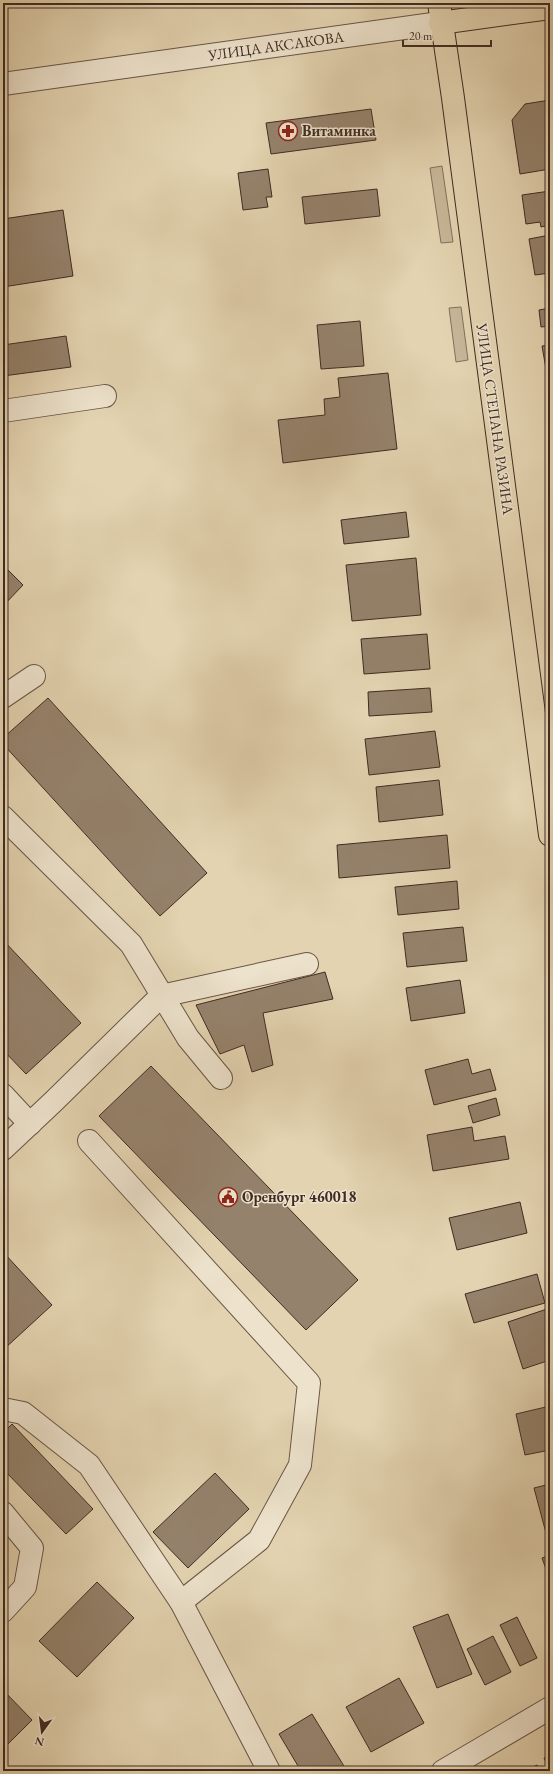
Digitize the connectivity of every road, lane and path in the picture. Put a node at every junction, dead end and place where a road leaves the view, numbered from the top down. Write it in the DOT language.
graph roads {
  1 [pos="550,8"];
  2 [pos="440,13"];
  3 [pos="3,84"];
  4 [pos="104,396"];
  5 [pos="3,411"];
  6 [pos="34,676"];
  7 [pos="3,697"];
  8 [pos="3,817"];
  9 [pos="550,835"];
  10 [pos="307,964"];
  11 [pos="160,996"];
  12 [pos="221,1078"];
  13 [pos="3,1095"];
  14 [pos="30,1124"];
  15 [pos="89,1141"];
  16 [pos="3,1150"];
  17 [pos="3,1409"];
  18 [pos="3,1513"];
  19 [pos="180,1602"];
  20 [pos="3,1610"];
  21 [pos="550,1708"];
  22 [pos="269,1771"];
  23 [pos="443,1771"];
  1 -- 2 [label="main road, УЛИЦА АКСАКОВА"];
  2 -- 3 [label="street, УЛИЦА АКСАКОВА"];
  2 -- 9 [label="main road, УЛИЦА СТЕПАНА РАЗИНА"];
  4 -- 5 [label="street"];
  6 -- 7 [label="street"];
  8 -- 11 [label="street"];
  10 -- 11 [label="street"];
  11 -- 12 [label="street"];
  11 -- 14 [label="street"];
  13 -- 14 [label="street"];
  14 -- 16 [label="street"];
  15 -- 19 [label="street"];
  17 -- 19 [label="street"];
  18 -- 20 [label="street"];
  19 -- 22 [label="street"];
  21 -- 23 [label="street"];
}
